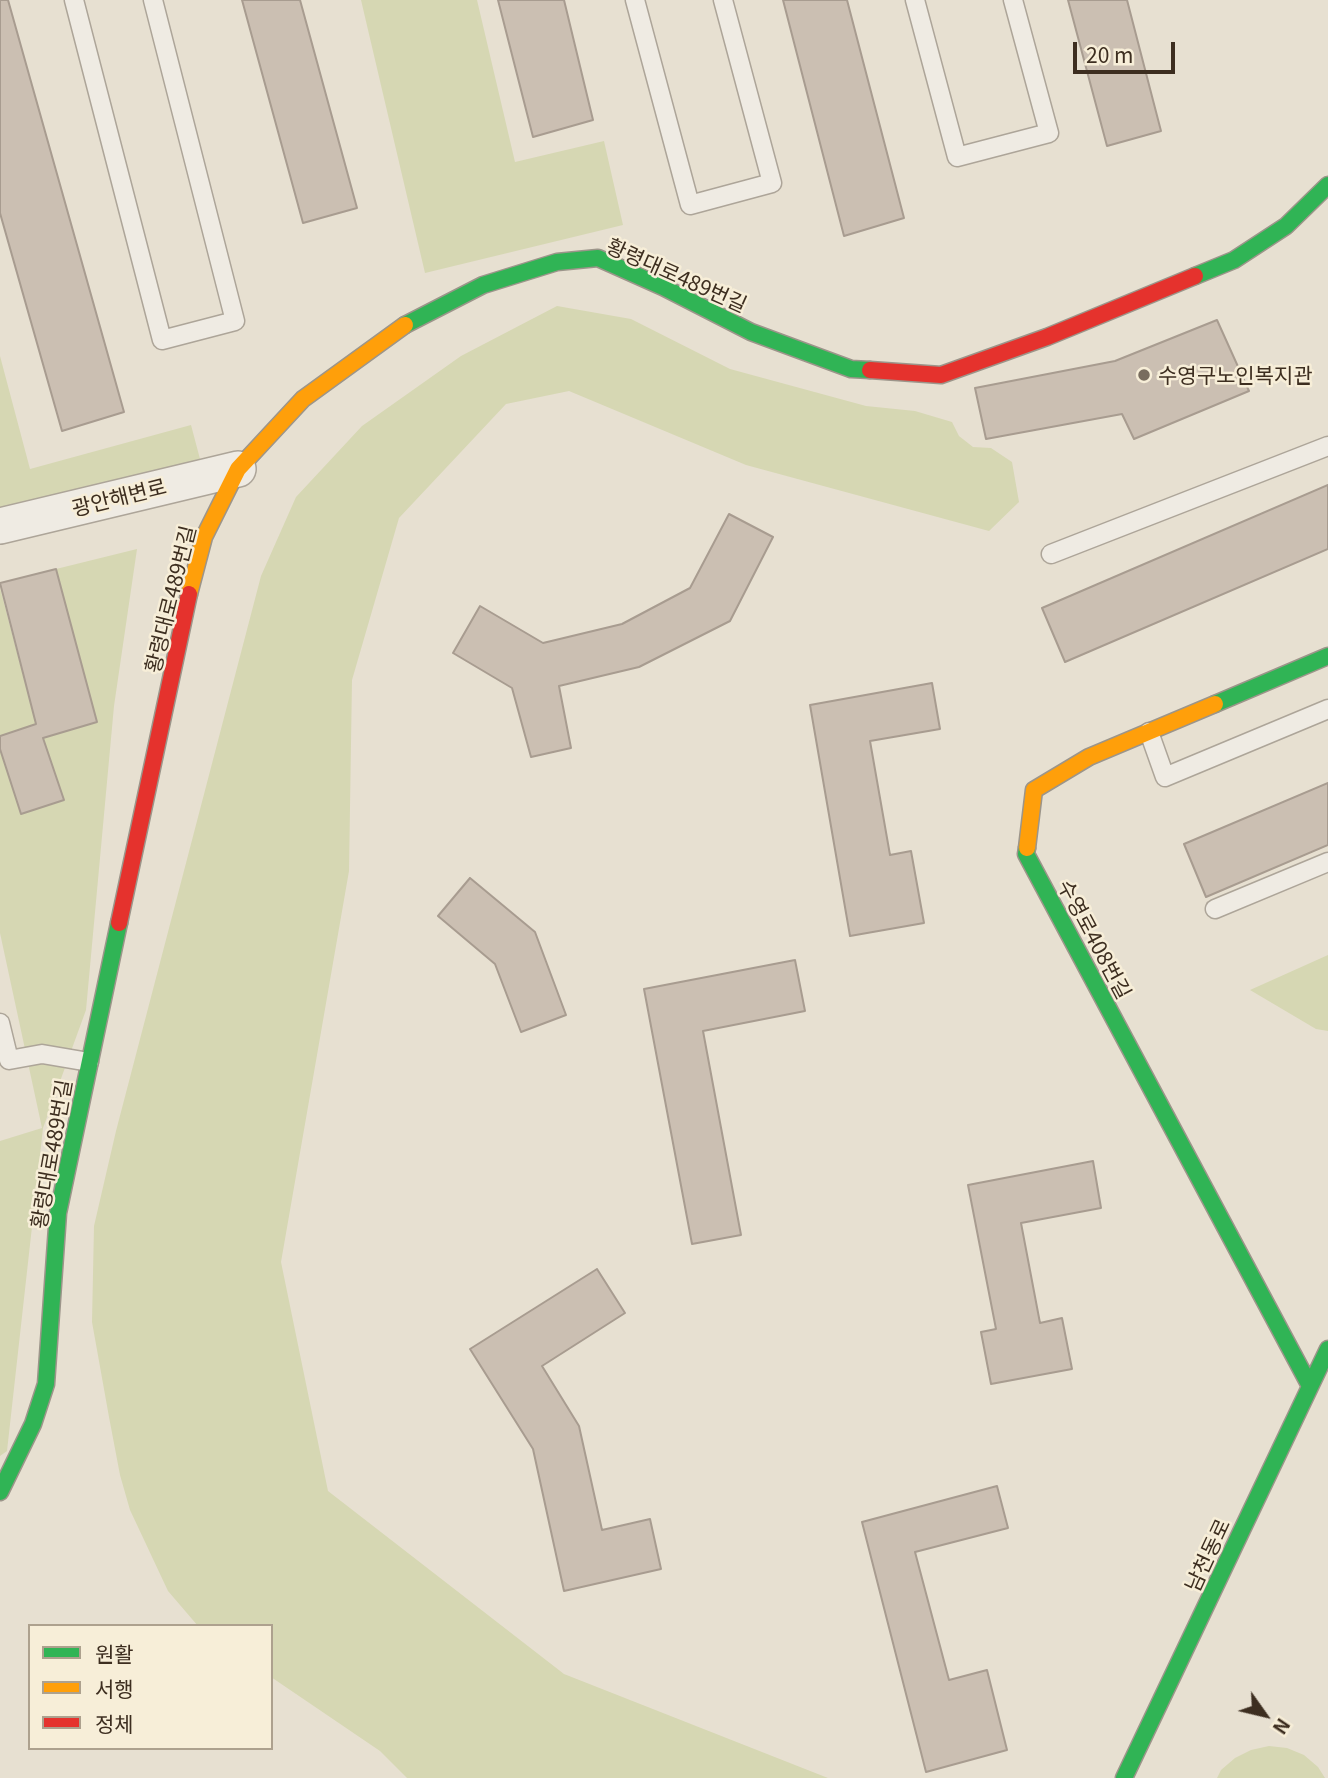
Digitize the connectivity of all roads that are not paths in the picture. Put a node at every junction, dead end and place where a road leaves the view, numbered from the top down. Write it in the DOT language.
graph roads {
  1 [pos="74,0"];
  2 [pos="153,0"];
  3 [pos="635,0"];
  4 [pos="723,0"];
  5 [pos="915,0"];
  6 [pos="1013,0"];
  7 [pos="1328,185"];
  8 [pos="1328,446"];
  9 [pos="238,469"];
  10 [pos="0,526"];
  11 [pos="1051,554"];
  12 [pos="1328,656"];
  13 [pos="1328,709"];
  14 [pos="1149,732"];
  15 [pos="1328,862"];
  16 [pos="1215,909"];
  17 [pos="0,1023"];
  18 [pos="89,1062"];
  19 [pos="1328,1349"];
  20 [pos="1319,1385"];
  21 [pos="0,1492"];
  22 [pos="1124,1778"];
  1 -- 2 [label="lane"];
  3 -- 4 [label="lane"];
  5 -- 6 [label="lane"];
  7 -- 9 [label="street, 황령대로489번길"];
  8 -- 11 [label="lane"];
  9 -- 10 [label="street, 광안해변로"];
  9 -- 18 [label="street, 황령대로489번길"];
  12 -- 14 [label="street, 수영로408번길"];
  13 -- 14 [label="lane"];
  14 -- 20 [label="street, 수영로408번길"];
  15 -- 16 [label="lane"];
  17 -- 18 [label="lane"];
  18 -- 21 [label="street, 황령대로489번길"];
  19 -- 20 [label="street, 남천동로"];
  20 -- 22 [label="street, 남천동로"];
}
